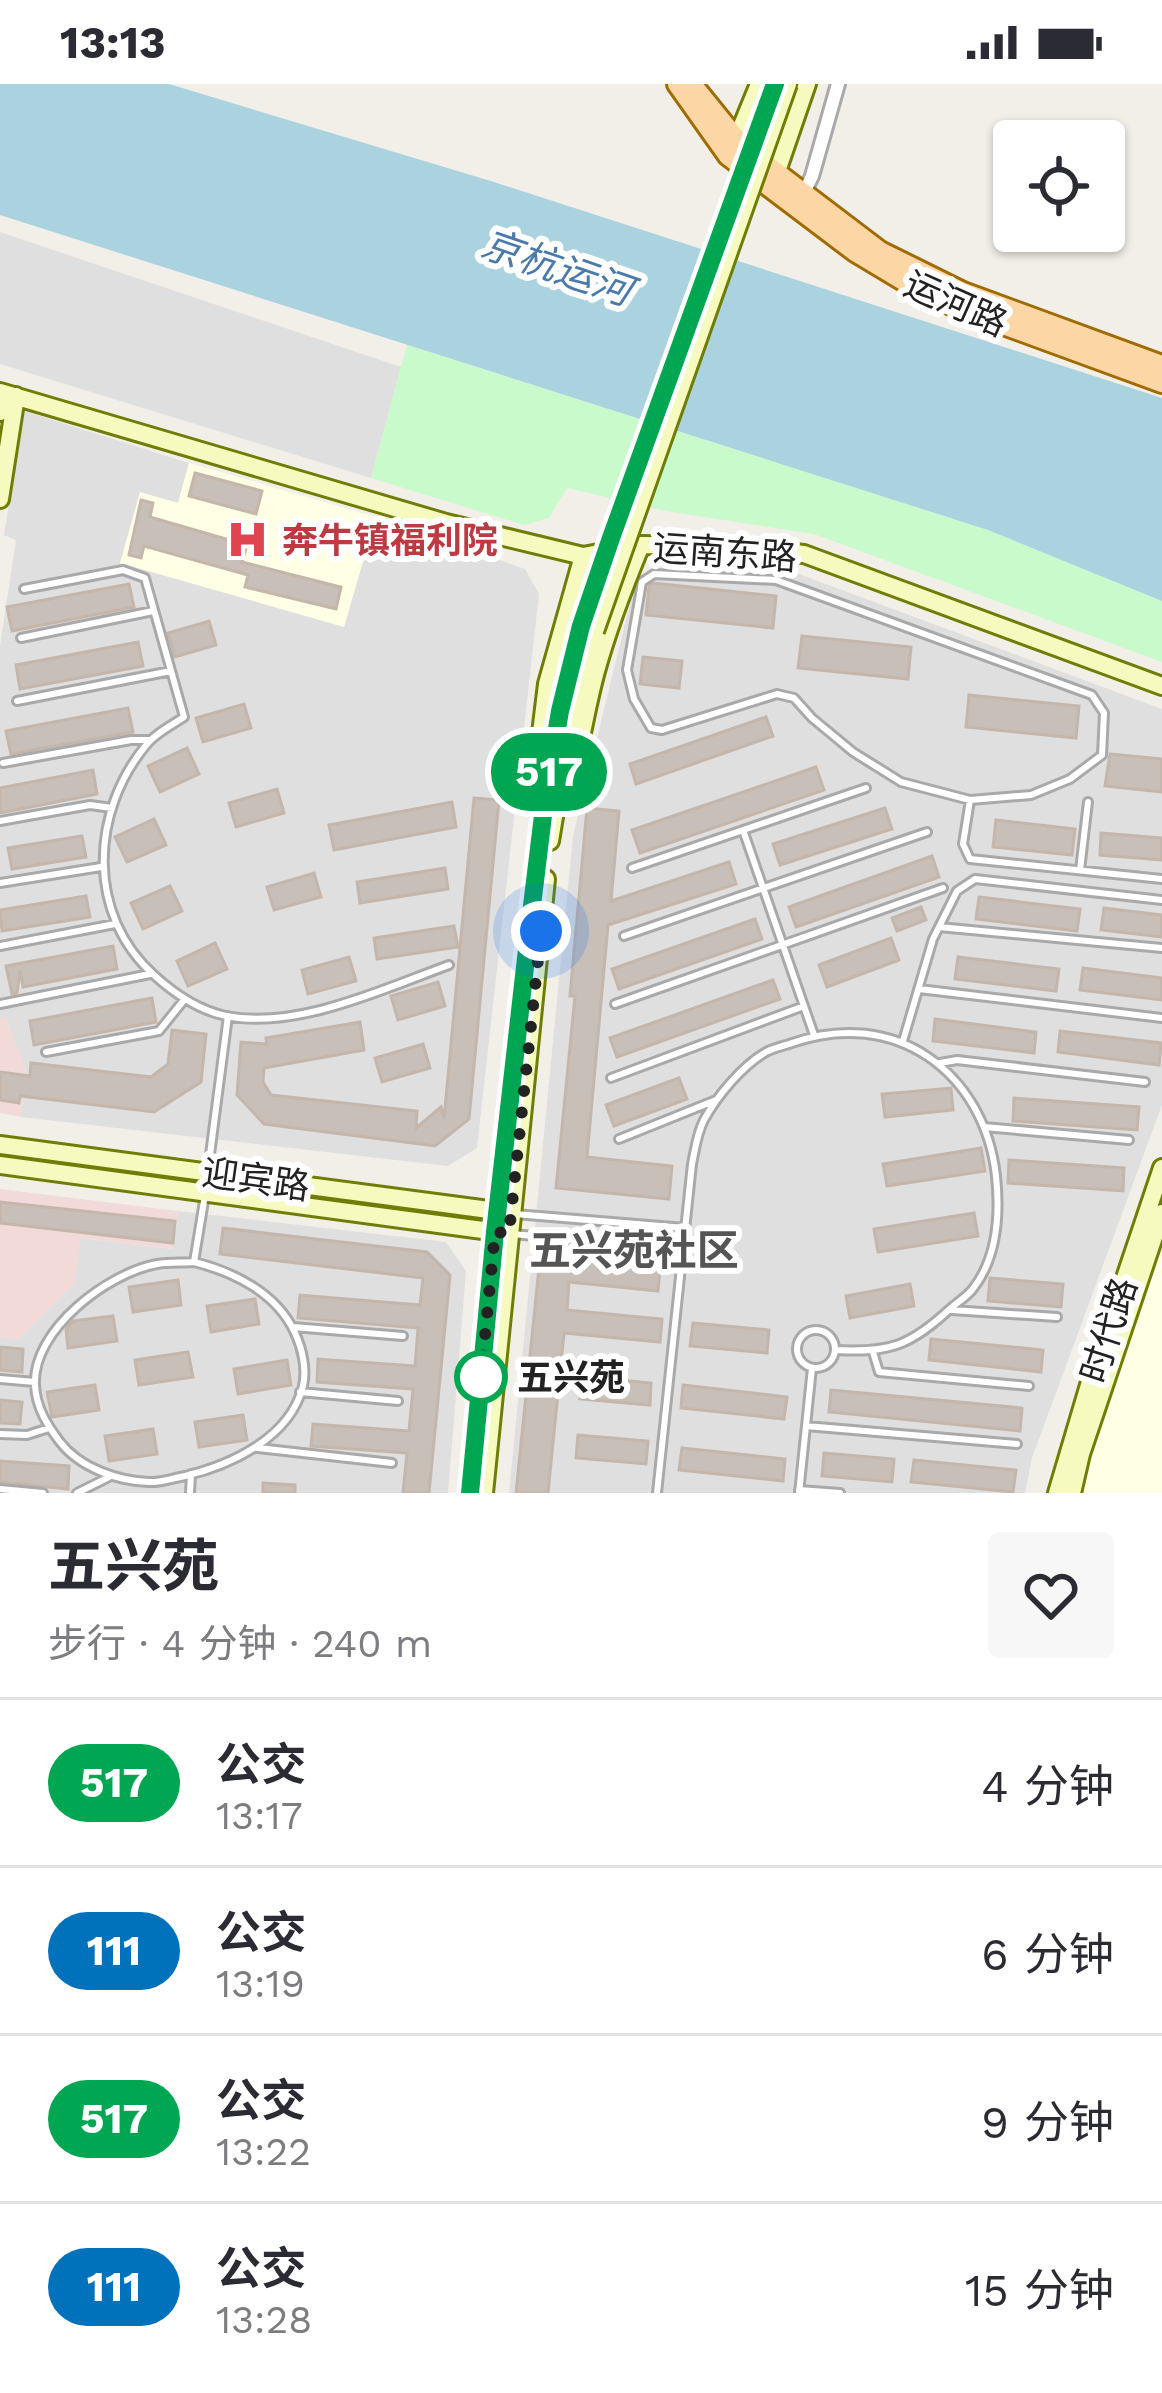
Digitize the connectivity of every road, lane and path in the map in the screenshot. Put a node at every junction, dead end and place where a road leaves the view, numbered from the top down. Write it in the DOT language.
graph roads {
  1 [pos="676,84"];
  2 [pos="692,84"];
  3 [pos="755,84"];
  4 [pos="776,84"];
  5 [pos="788,84"];
  6 [pos="804,84"];
  7 [pos="838,84"];
  8 [pos="733,144"];
  9 [pos="773,178"];
  10 [pos="799,202"];
  11 [pos="1162,365"];
  12 [pos="1162,383"];
  13 [pos="6,394"];
  14 [pos="0,412"];
  15 [pos="0,499"];
  16 [pos="641,545"];
  17 [pos="583,556"];
  18 [pos="24,589"];
  19 [pos="154,611"];
  20 [pos="588,628"];
  21 [pos="21,638"];
  22 [pos="171,671"];
  23 [pos="1162,686"];
  24 [pos="17,701"];
  25 [pos="149,740"];
  26 [pos="4,763"];
  27 [pos="866,788"];
  28 [pos="970,800"];
  29 [pos="1088,802"];
  30 [pos="112,808"];
  31 [pos="0,821"];
  32 [pos="743,830"];
  33 [pos="927,832"];
  34 [pos="545,841"];
  35 [pos="101,867"];
  36 [pos="632,868"];
  37 [pos="1080,871"];
  38 [pos="1162,879"];
  39 [pos="0,883"];
  40 [pos="944,888"];
  41 [pos="763,889"];
  42 [pos="1162,900"];
  43 [pos="115,924"];
  44 [pos="939,927"];
  45 [pos="624,936"];
  46 [pos="783,945"];
  47 [pos="0,946"];
  48 [pos="1162,948"];
  49 [pos="449,965"];
  50 [pos="152,974"];
  51 [pos="919,988"];
  52 [pos="184,1000"];
  53 [pos="1,1004"];
  54 [pos="615,1004"];
  55 [pos="805,1006"];
  56 [pos="229,1016"];
  57 [pos="1162,1018"];
  58 [pos="814,1035"];
  59 [pos="904,1041"];
  60 [pos="46,1052"];
  61 [pos="939,1063"];
  62 [pos="611,1078"];
  63 [pos="1145,1082"];
  64 [pos="719,1099"];
  65 [pos="984,1127"];
  66 [pos="619,1138"];
  67 [pos="1129,1140"];
  68 [pos="0,1145"];
  69 [pos="0,1165"];
  70 [pos="1162,1168"];
  71 [pos="208,1173"];
  72 [pos="205,1192"];
  73 [pos="504,1212"];
  74 [pos="1162,1213"];
  75 [pos="685,1228"];
  76 [pos="502,1233"];
  77 [pos="682,1249"];
  78 [pos="194,1262"];
  79 [pos="950,1310"];
  80 [pos="1057,1317"];
  81 [pos="292,1327"];
  82 [pos="404,1336"];
  83 [pos="835,1349"];
  84 [pos="873,1352"];
  85 [pos="812,1368"];
  86 [pos="0,1379"];
  87 [pos="34,1382"];
  88 [pos="1029,1386"];
  89 [pos="300,1392"];
  90 [pos="398,1401"];
  91 [pos="806,1426"];
  92 [pos="50,1428"];
  93 [pos="0,1434"];
  94 [pos="1017,1444"];
  95 [pos="256,1448"];
  96 [pos="392,1462"];
  97 [pos="191,1474"];
  98 [pos="109,1477"];
  99 [pos="0,1489"];
  100 [pos="799,1491"];
  101 [pos="44,1493"];
  102 [pos="77,1493"];
  103 [pos="190,1493"];
  104 [pos="470,1493"];
  105 [pos="484,1493"];
  106 [pos="657,1493"];
  107 [pos="840,1493"];
  108 [pos="1057,1493"];
  109 [pos="1072,1493"];
  1 -- 8 [label="main road"];
  2 -- 8 [label="main road"];
  3 -- 8 [label="main road"];
  4 -- 20 [label="main road, bridge"];
  5 -- 20 [label="main road, bridge"];
  6 -- 9 [label="main road"];
  7 -- 10 [label="street"];
  8 -- 9 [label="main road, 运河路"];
  9 -- 10 [label="main road, 运河路"];
  10 -- 11 [label="main road, 运河路"];
  10 -- 12 [label="main road, 运河路"];
  13 -- 14 [label="main road"];
  13 -- 15 [label="main road"];
  13 -- 17 [label="main road, 运南东路"];
  16 -- 17 [label="main road, 运南东路"];
  16 -- 23 [label="main road, 运南东路"];
  16 -- 34 [label="main road"];
  17 -- 34 [label="main road"];
  18 -- 19 [label="lane"];
  19 -- 21 [label="lane"];
  19 -- 22 [label="lane"];
  20 -- 34 [label="main road"];
  22 -- 24 [label="lane"];
  22 -- 25 [label="lane"];
  25 -- 26 [label="lane"];
  25 -- 30 [label="lane"];
  27 -- 32 [label="lane"];
  28 -- 28 [label="lane"];
  28 -- 37 [label="lane"];
  29 -- 37 [label="lane"];
  30 -- 31 [label="lane"];
  30 -- 35 [label="lane"];
  32 -- 36 [label="lane"];
  32 -- 41 [label="lane"];
  33 -- 41 [label="lane"];
  34 -- 73 [label="main road"];
  35 -- 39 [label="lane"];
  35 -- 43 [label="lane"];
  37 -- 38 [label="lane"];
  40 -- 46 [label="lane"];
  41 -- 45 [label="lane"];
  41 -- 46 [label="lane"];
  42 -- 44 [label="lane"];
  43 -- 47 [label="lane"];
  43 -- 50 [label="lane"];
  44 -- 48 [label="lane"];
  44 -- 51 [label="lane"];
  46 -- 54 [label="lane"];
  46 -- 55 [label="lane"];
  49 -- 56 [label="lane"];
  50 -- 52 [label="lane"];
  50 -- 53 [label="lane"];
  51 -- 57 [label="lane"];
  51 -- 59 [label="lane"];
  52 -- 56 [label="lane"];
  52 -- 60 [label="lane"];
  55 -- 58 [label="lane"];
  55 -- 62 [label="lane"];
  56 -- 71 [label="lane"];
  58 -- 59 [label="lane"];
  58 -- 64 [label="lane"];
  59 -- 61 [label="lane"];
  61 -- 63 [label="lane"];
  61 -- 65 [label="lane"];
  64 -- 66 [label="lane"];
  64 -- 75 [label="lane"];
  65 -- 67 [label="lane"];
  65 -- 79 [label="lane"];
  68 -- 71 [label="main road, 迎宾路"];
  69 -- 72 [label="main road, 迎宾路"];
  70 -- 108 [label="main road, 时代路"];
  71 -- 73 [label="main road, 迎宾路"];
  72 -- 76 [label="main road, 迎宾路"];
  72 -- 78 [label="lane"];
  73 -- 75 [label="lane"];
  73 -- 76 [label="main road"];
  74 -- 109 [label="main road, 时代路"];
  75 -- 77 [label="lane"];
  76 -- 77 [label="lane"];
  76 -- 104 [label="main road"];
  76 -- 105 [label="main road"];
  77 -- 106 [label="lane"];
  78 -- 81 [label="lane"];
  78 -- 87 [label="lane"];
  79 -- 80 [label="lane"];
  79 -- 84 [label="lane"];
  81 -- 82 [label="lane"];
  81 -- 89 [label="lane"];
  83 -- 84 [label="lane"];
  83 -- 85 [label="lane"];
  83 -- 85 [label="lane"];
  84 -- 88 [label="lane"];
  85 -- 91 [label="lane"];
  86 -- 87 [label="lane"];
  87 -- 92 [label="lane"];
  89 -- 90 [label="lane"];
  89 -- 95 [label="lane"];
  91 -- 94 [label="lane"];
  91 -- 100 [label="lane"];
  92 -- 93 [label="lane"];
  92 -- 98 [label="lane"];
  95 -- 96 [label="lane"];
  95 -- 97 [label="lane"];
  97 -- 98 [label="lane"];
  97 -- 103 [label="lane"];
  98 -- 102 [label="lane"];
  99 -- 101 [label="lane"];
  100 -- 107 [label="lane"];
}
